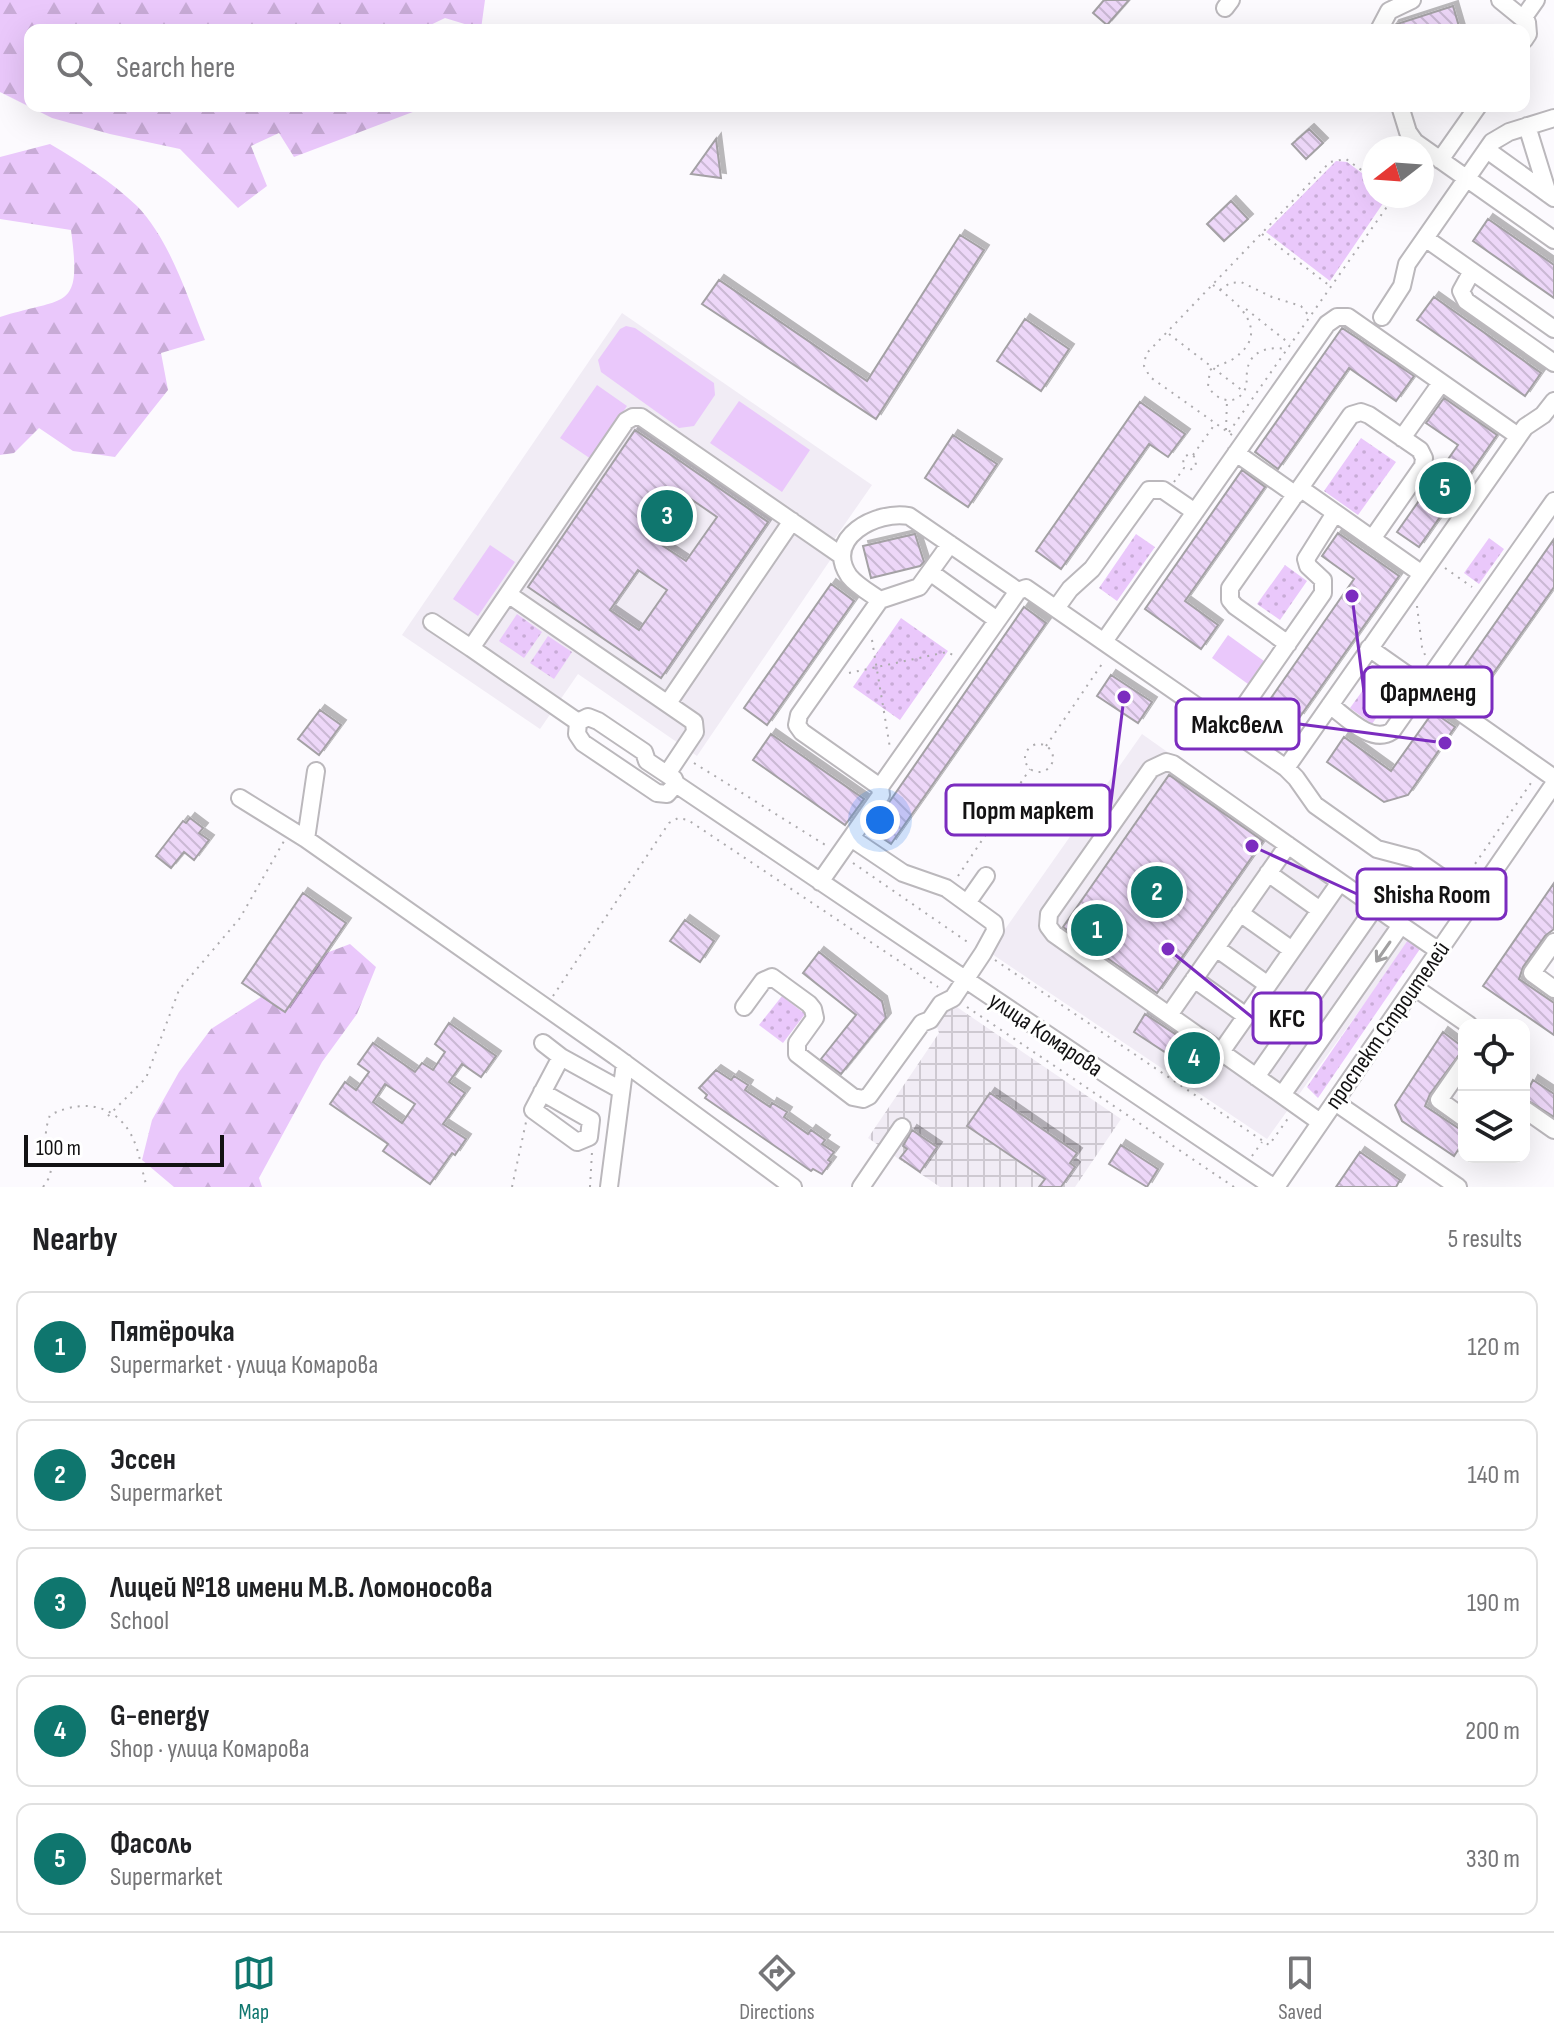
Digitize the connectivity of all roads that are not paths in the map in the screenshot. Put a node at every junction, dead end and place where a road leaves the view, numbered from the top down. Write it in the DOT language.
graph roads {
  1 [pos="1412,0"];
  2 [pos="1500,0"];
  3 [pos="1536,0"];
  4 [pos="1524,17"];
  5 [pos="1382,24"];
  6 [pos="1527,24"];
  7 [pos="1402,112"];
  8 [pos="1474,112"];
  9 [pos="1554,118"];
  10 [pos="1527,126"];
  11 [pos="1487,150"];
  12 [pos="1440,160"];
  13 [pos="1467,178"];
  14 [pos="1551,196"];
  15 [pos="1425,238"];
  16 [pos="1554,240"];
  17 [pos="1472,271"];
  18 [pos="1382,317"];
  19 [pos="1554,329"];
  20 [pos="1554,363"];
  21 [pos="1441,383"];
  22 [pos="1552,407"];
  23 [pos="1518,436"];
  24 [pos="1402,438"];
  25 [pos="1236,453"];
  26 [pos="1298,492"];
  27 [pos="1554,501"];
  28 [pos="1195,512"];
  29 [pos="1335,513"];
  30 [pos="792,521"];
  31 [pos="1372,539"];
  32 [pos="950,544"];
  33 [pos="842,556"];
  34 [pos="930,572"];
  35 [pos="1418,578"];
  36 [pos="1018,591"];
  37 [pos="508,594"];
  38 [pos="880,600"];
  39 [pos="1057,607"];
  40 [pos="997,620"];
  41 [pos="432,622"];
  42 [pos="1109,644"];
  43 [pos="1288,644"];
  44 [pos="471,648"];
  45 [pos="1369,648"];
  46 [pos="1424,687"];
  47 [pos="668,703"];
  48 [pos="1330,705"];
  49 [pos="578,722"];
  50 [pos="1229,728"];
  51 [pos="1286,768"];
  52 [pos="316,771"];
  53 [pos="1550,777"];
  54 [pos="671,779"];
  55 [pos="880,787"];
  56 [pos="240,798"];
  57 [pos="851,838"];
  58 [pos="306,839"];
  59 [pos="1288,845"];
  60 [pos="1268,873"];
  61 [pos="986,876"];
  62 [pos="820,882"];
  63 [pos="1340,882"];
  64 [pos="1474,900"];
  65 [pos="967,903"];
  66 [pos="1375,907"];
  67 [pos="1320,910"];
  68 [pos="1240,913"];
  69 [pos="1401,925"];
  70 [pos="1554,942"];
  71 [pos="1216,948"];
  72 [pos="1292,950"];
  73 [pos="1439,951"];
  74 [pos="1194,979"];
  75 [pos="966,981"];
  76 [pos="1268,985"];
  77 [pos="1414,987"];
  78 [pos="1554,989"];
  79 [pos="744,1007"];
  80 [pos="1169,1015"];
  81 [pos="1246,1016"];
  82 [pos="1460,1019"];
  83 [pos="543,1043"];
  84 [pos="1221,1052"];
  85 [pos="561,1057"];
  86 [pos="625,1063"];
  87 [pos="1458,1073"];
  88 [pos="1256,1077"];
  89 [pos="621,1090"];
  90 [pos="542,1092"];
  91 [pos="1282,1095"];
  92 [pos="1335,1102"];
  93 [pos="1530,1113"];
  94 [pos="1458,1114"];
  95 [pos="1320,1122"];
  96 [pos="902,1127"];
  97 [pos="1554,1130"];
  98 [pos="609,1187"];
  99 [pos="793,1187"];
  100 [pos="861,1187"];
  101 [pos="1274,1187"];
  102 [pos="1458,1187"];
  1 -- 5 [label="street"];
  2 -- 4 [label="street"];
  3 -- 4 [label="street"];
  4 -- 6 [label="street"];
  7 -- 12 [label="street"];
  8 -- 12 [label="street"];
  9 -- 10 [label="street"];
  10 -- 11 [label="street"];
  10 -- 14 [label="street"];
  11 -- 13 [label="street"];
  11 -- 14 [label="street"];
  12 -- 13 [label="street"];
  13 -- 15 [label="street"];
  13 -- 16 [label="street"];
  15 -- 17 [label="street"];
  15 -- 18 [label="street"];
  17 -- 19 [label="street"];
  17 -- 20 [label="street"];
  21 -- 23 [label="street"];
  21 -- 24 [label="street"];
  21 -- 25 [label="street"];
  22 -- 23 [label="street"];
  23 -- 35 [label="street"];
  24 -- 26 [label="street"];
  24 -- 31 [label="street"];
  25 -- 26 [label="street"];
  25 -- 28 [label="street"];
  26 -- 29 [label="street"];
  26 -- 43 [label="street"];
  27 -- 46 [label="street"];
  28 -- 39 [label="street"];
  28 -- 42 [label="street"];
  29 -- 31 [label="street"];
  29 -- 43 [label="street"];
  30 -- 33 [label="street"];
  30 -- 37 [label="street"];
  30 -- 47 [label="street"];
  31 -- 35 [label="street"];
  32 -- 33 [label="street"];
  32 -- 34 [label="street"];
  32 -- 36 [label="street"];
  33 -- 38 [label="street"];
  34 -- 38 [label="street"];
  34 -- 40 [label="street"];
  35 -- 45 [label="street"];
  36 -- 39 [label="street"];
  36 -- 40 [label="street"];
  37 -- 44 [label="street"];
  37 -- 47 [label="street"];
  38 -- 55 [label="street"];
  39 -- 42 [label="street"];
  40 -- 55 [label="street"];
  41 -- 44 [label="street"];
  42 -- 50 [label="street"];
  43 -- 50 [label="street"];
  44 -- 49 [label="street"];
  45 -- 46 [label="street"];
  45 -- 48 [label="street"];
  46 -- 48 [label="street"];
  46 -- 53 [label="street"];
  47 -- 54 [label="street"];
  48 -- 51 [label="street"];
  49 -- 54 [label="street, улица Комарова"];
  49 -- 54 [label="street"];
  50 -- 51 [label="street"];
  51 -- 64 [label="street"];
  52 -- 58 [label="street"];
  53 -- 64 [label="street, проспект Строителей"];
  54 -- 62 [label="street, улица Комарова"];
  55 -- 57 [label="street"];
  56 -- 58 [label="street"];
  57 -- 62 [label="street"];
  57 -- 65 [label="street"];
  58 -- 86 [label="street"];
  59 -- 60 [label="street"];
  59 -- 63 [label="street"];
  59 -- 80 [label="street"];
  60 -- 67 [label="street"];
  60 -- 68 [label="street"];
  61 -- 65 [label="street"];
  62 -- 75 [label="street, улица Комарова"];
  63 -- 66 [label="street"];
  63 -- 67 [label="street"];
  64 -- 73 [label="street, проспект Строителей"];
  65 -- 75 [label="street"];
  66 -- 69 [label="street"];
  66 -- 88 [label="street"];
  67 -- 72 [label="street"];
  68 -- 71 [label="street"];
  68 -- 72 [label="street"];
  69 -- 73 [label="street"];
  69 -- 91 [label="street, one-way"];
  70 -- 78 [label="street"];
  71 -- 74 [label="street"];
  71 -- 76 [label="street"];
  72 -- 76 [label="street"];
  73 -- 77 [label="street, проспект Строителей"];
  74 -- 80 [label="street"];
  74 -- 81 [label="street"];
  75 -- 79 [label="street"];
  75 -- 101 [label="street, улица Комарова"];
  76 -- 81 [label="street"];
  77 -- 82 [label="street"];
  77 -- 92 [label="street, проспект Строителей"];
  80 -- 84 [label="street"];
  81 -- 84 [label="street"];
  83 -- 85 [label="street"];
  84 -- 88 [label="street"];
  85 -- 89 [label="street"];
  85 -- 90 [label="street"];
  86 -- 89 [label="street"];
  86 -- 99 [label="street"];
  87 -- 94 [label="street"];
  88 -- 91 [label="street"];
  89 -- 98 [label="street"];
  90 -- 90 [label="street"];
  91 -- 95 [label="street"];
  92 -- 95 [label="street, проспект Строителей"];
  92 -- 102 [label="street"];
  93 -- 97 [label="street"];
  95 -- 101 [label="street, проспект Строителей"];
  96 -- 100 [label="street"];
}
